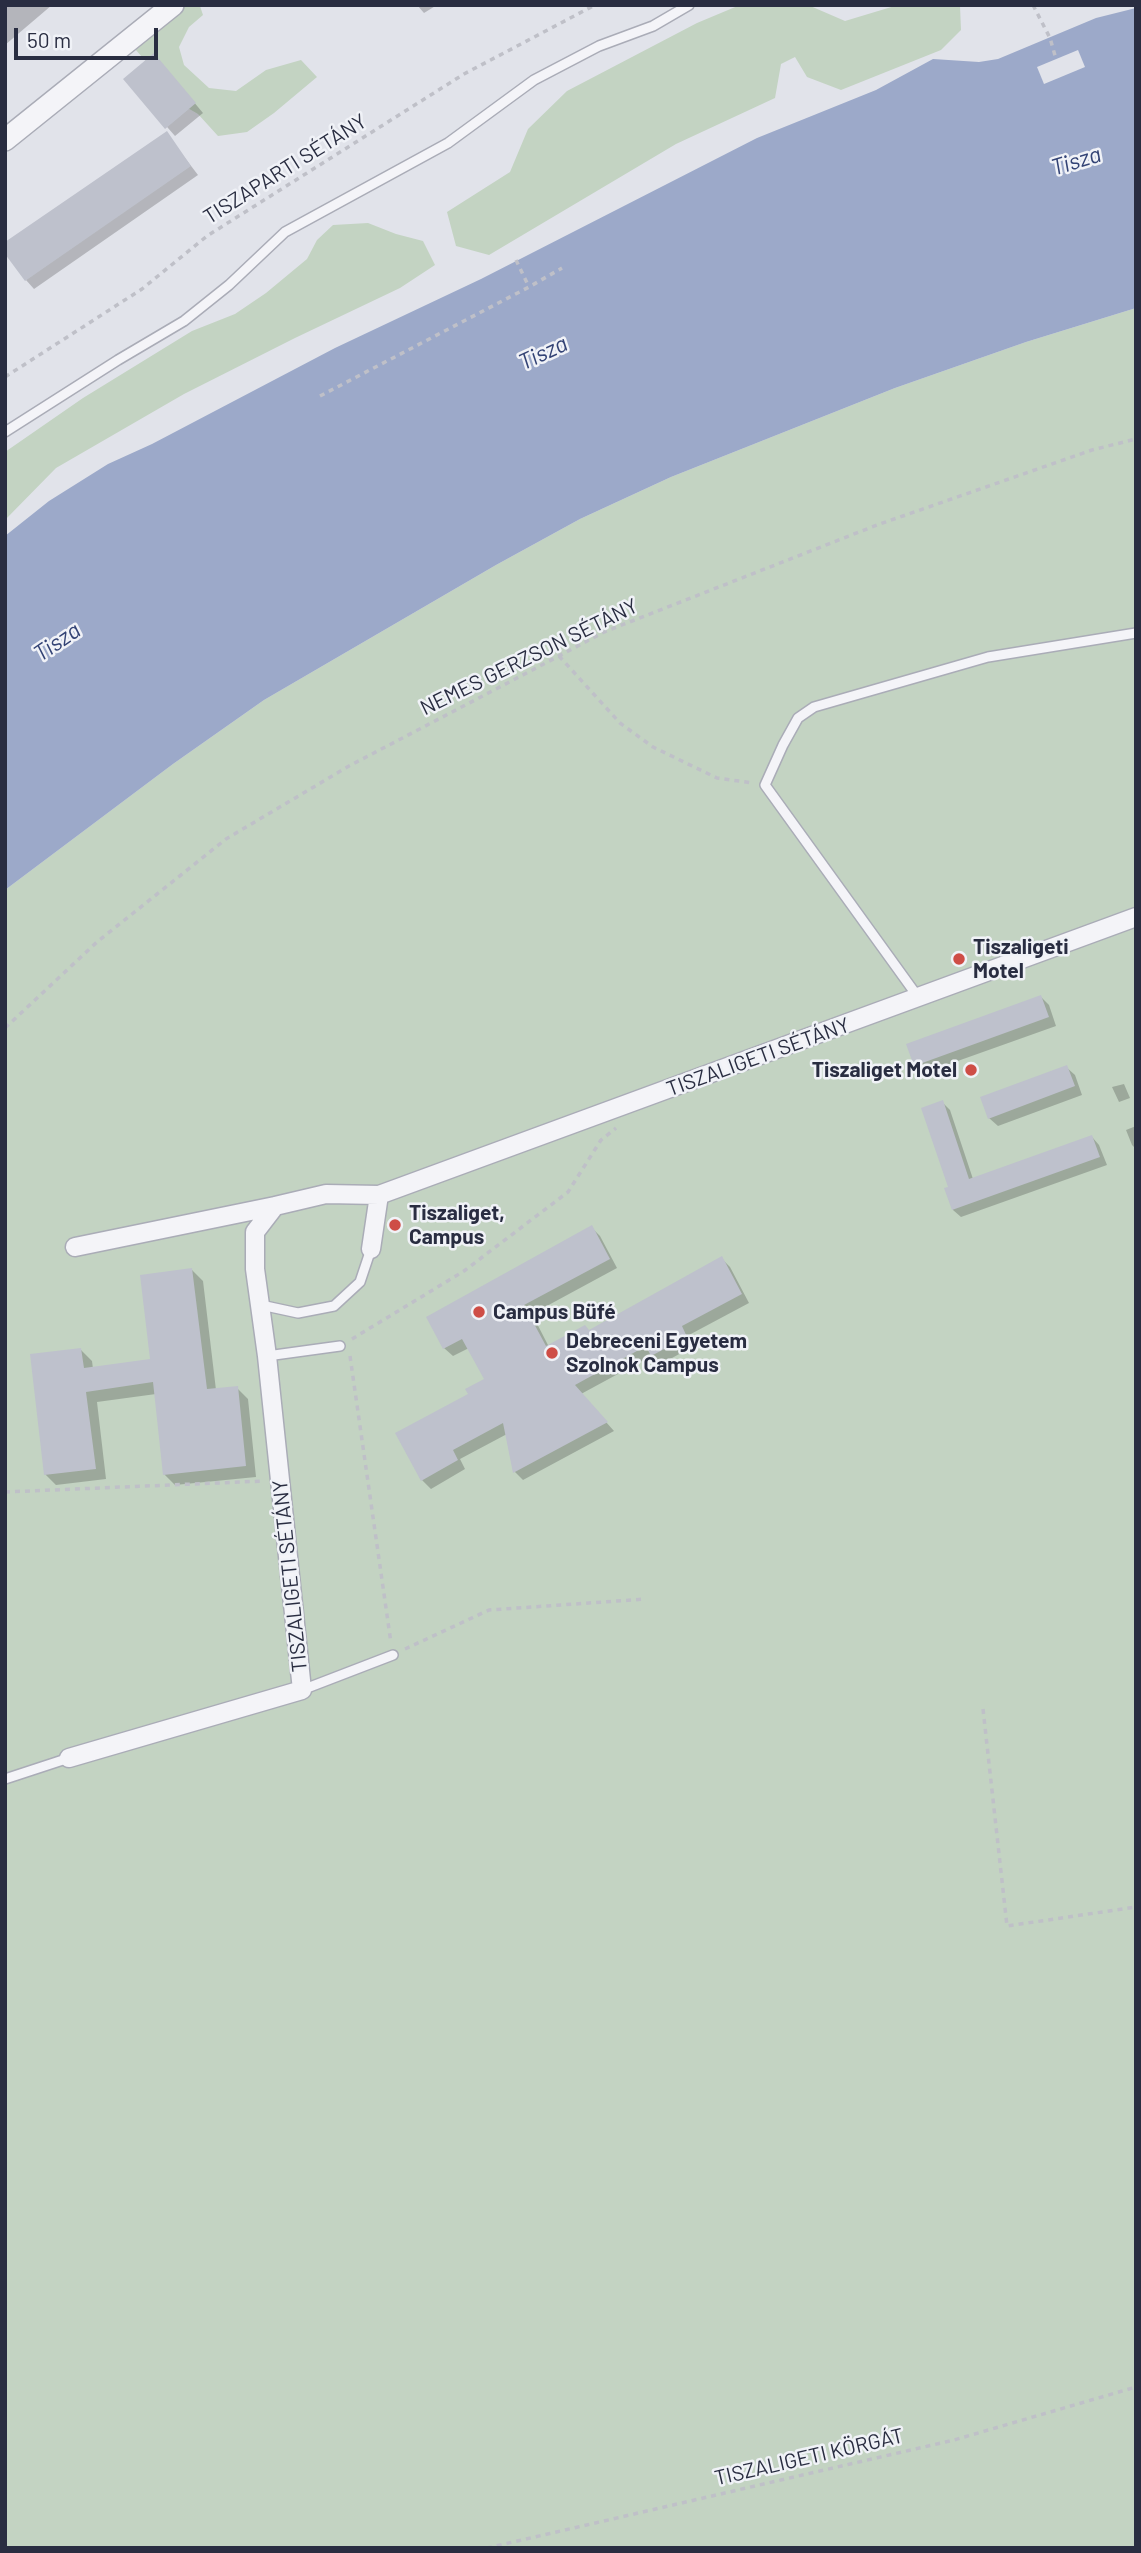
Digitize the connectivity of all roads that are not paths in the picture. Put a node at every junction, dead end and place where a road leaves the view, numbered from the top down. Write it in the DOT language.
graph roads {
  1 [pos="173,5"];
  2 [pos="689,5"];
  3 [pos="5,140"];
  4 [pos="5,432"];
  5 [pos="1136,633"];
  6 [pos="1136,917"];
  7 [pos="918,997"];
  8 [pos="379,1195"];
  9 [pos="275,1206"];
  10 [pos="75,1247"];
  11 [pos="371,1249"];
  12 [pos="261,1305"];
  13 [pos="344,1344"];
  14 [pos="267,1356"];
  15 [pos="393,1655"];
  16 [pos="302,1690"];
  17 [pos="69,1758"];
  18 [pos="5,1779"];
  1 -- 3 [label="street"];
  2 -- 4 [label="lane"];
  5 -- 7 [label="lane"];
  6 -- 7 [label="street, TISZALIGETI SÉTÁNY"];
  7 -- 8 [label="street, TISZALIGETI SÉTÁNY"];
  8 -- 9 [label="street, TISZALIGETI SÉTÁNY"];
  8 -- 11 [label="street"];
  9 -- 10 [label="street, TISZALIGETI SÉTÁNY"];
  9 -- 12 [label="street, TISZALIGETI SÉTÁNY"];
  11 -- 12 [label="lane"];
  12 -- 14 [label="street, TISZALIGETI SÉTÁNY"];
  13 -- 14 [label="lane"];
  14 -- 16 [label="street, TISZALIGETI SÉTÁNY"];
  15 -- 16 [label="lane"];
  16 -- 17 [label="street, TISZALIGETI SÉTÁNY"];
  17 -- 18 [label="lane"];
}
